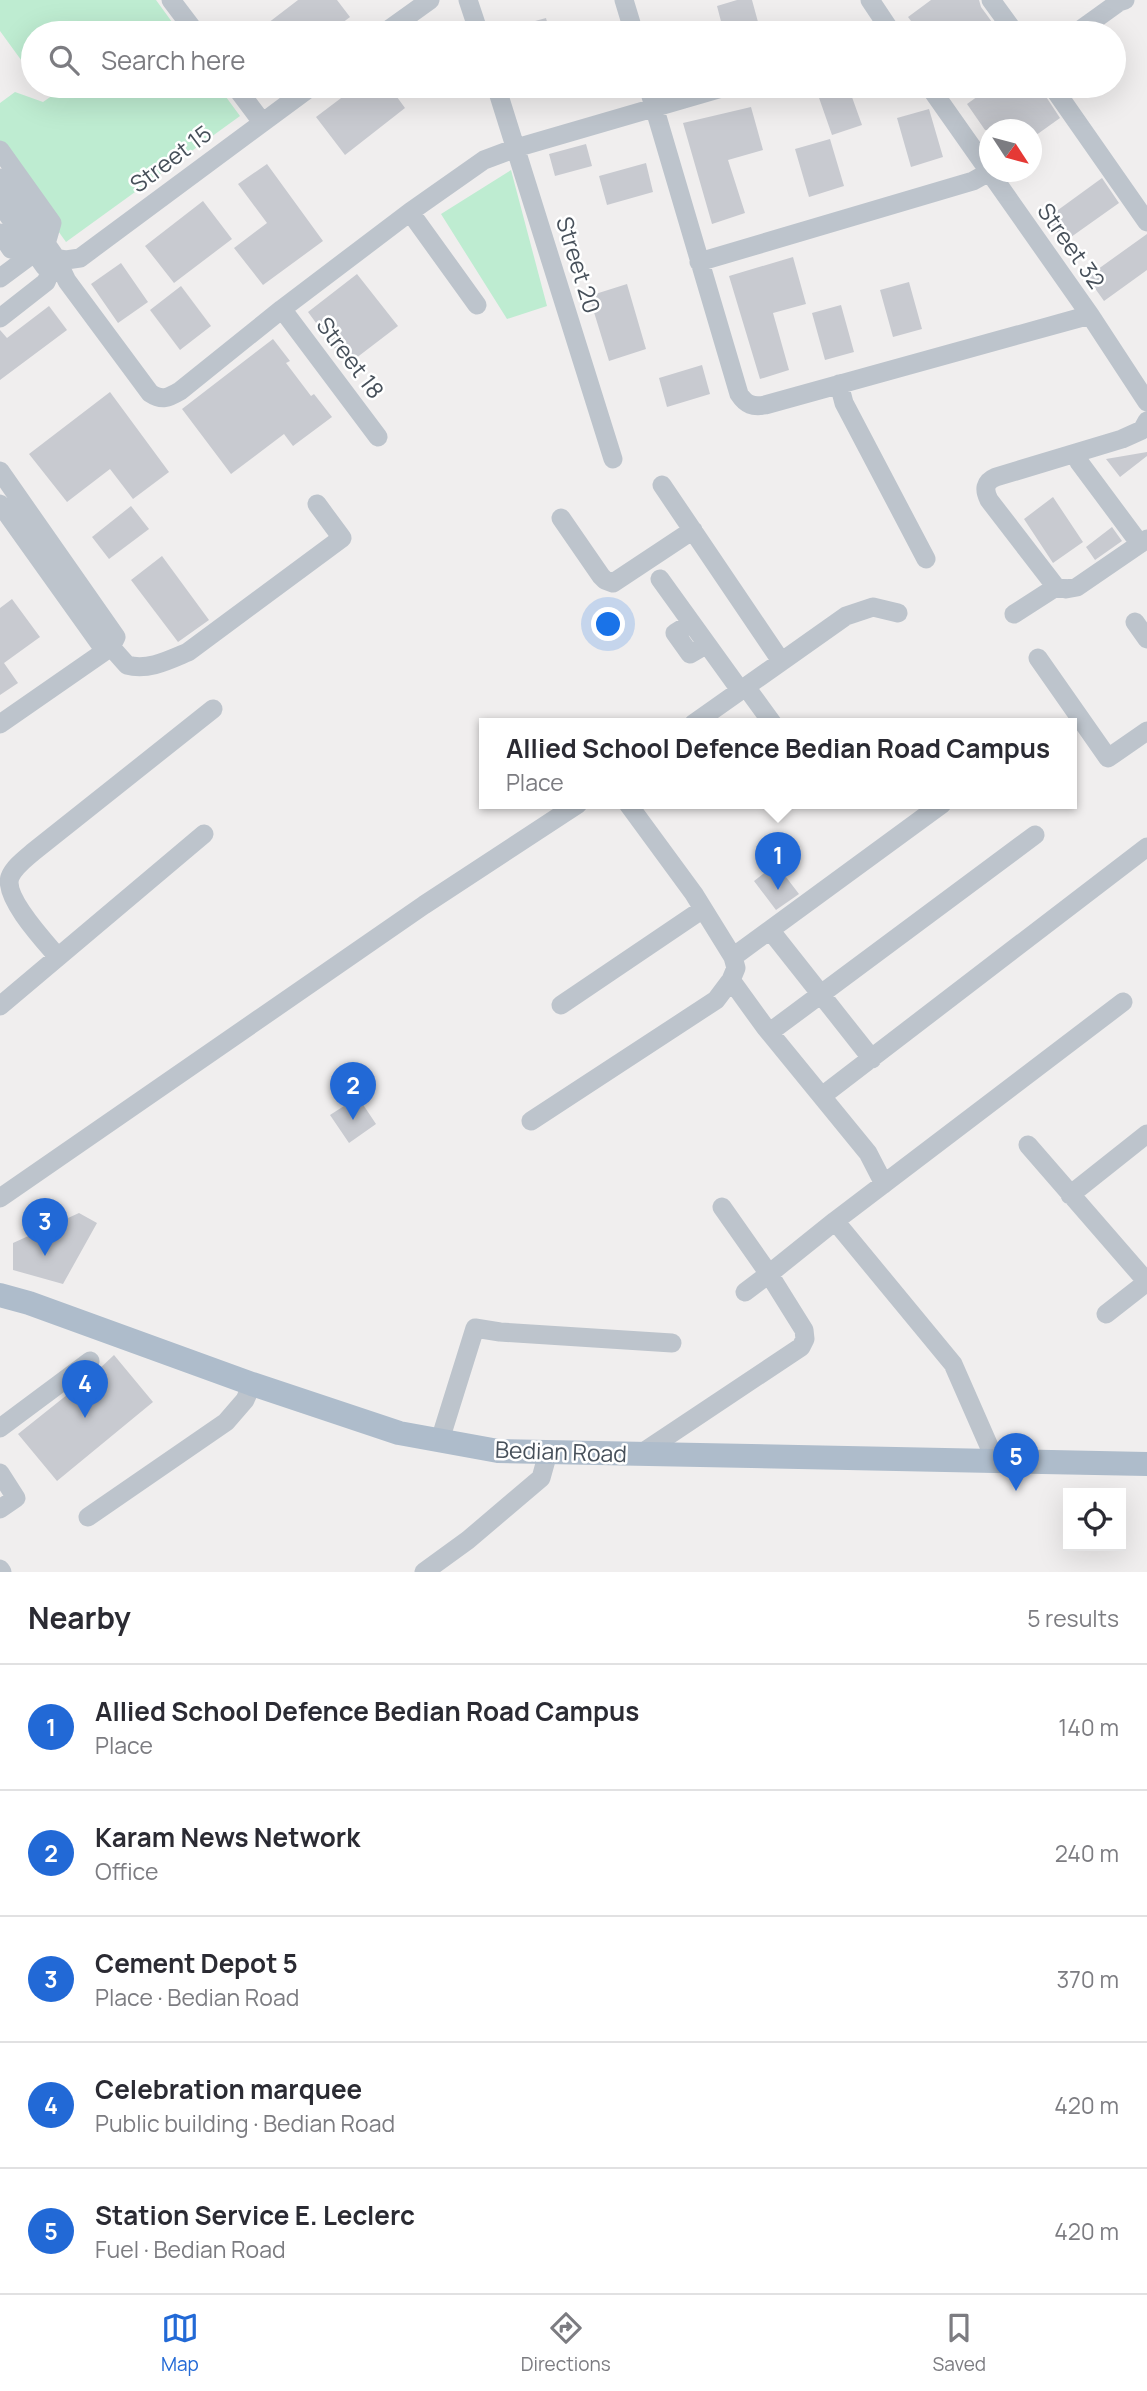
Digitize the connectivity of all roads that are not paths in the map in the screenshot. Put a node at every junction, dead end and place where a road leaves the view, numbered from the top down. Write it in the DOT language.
graph roads {
  1 [pos="171,0"];
  2 [pos="430,0"];
  3 [pos="468,0"];
  4 [pos="624,0"];
  5 [pos="870,0"];
  6 [pos="991,0"];
  7 [pos="1125,0"];
  8 [pos="187,21"];
  9 [pos="401,21"];
  10 [pos="475,21"];
  11 [pos="630,21"];
  12 [pos="884,21"];
  13 [pos="1006,21"];
  14 [pos="1093,21"];
  15 [pos="244,98"];
  16 [pos="295,98"];
  17 [pos="500,98"];
  18 [pos="651,98"];
  19 [pos="686,98"];
  20 [pos="937,98"];
  21 [pos="1060,98"];
  22 [pos="654,107"];
  23 [pos="262,122"];
  24 [pos="516,148"];
  25 [pos="0,150"];
  26 [pos="979,158"];
  27 [pos="0,177"];
  28 [pos="979,178"];
  29 [pos="996,182"];
  30 [pos="0,204"];
  31 [pos="410,212"];
  32 [pos="1147,222"];
  33 [pos="0,233"];
  34 [pos="6,253"];
  35 [pos="46,255"];
  36 [pos="699,262"];
  37 [pos="0,278"];
  38 [pos="0,301"];
  39 [pos="477,305"];
  40 [pos="282,309"];
  41 [pos="1090,315"];
  42 [pos="0,318"];
  43 [pos="839,384"];
  44 [pos="1147,402"];
  45 [pos="1145,430"];
  46 [pos="379,437"];
  47 [pos="1077,453"];
  48 [pos="613,459"];
  49 [pos="0,471"];
  50 [pos="662,485"];
  51 [pos="0,504"];
  52 [pos="317,505"];
  53 [pos="561,518"];
  54 [pos="693,530"];
  55 [pos="1144,542"];
  56 [pos="926,559"];
  57 [pos="660,579"];
  58 [pos="1056,587"];
  59 [pos="898,613"];
  60 [pos="1014,614"];
  61 [pos="1135,622"];
  62 [pos="1147,639"];
  63 [pos="111,647"];
  64 [pos="1038,658"];
  65 [pos="780,661"];
  66 [pos="743,688"];
  67 [pos="213,709"];
  68 [pos="701,718"];
  69 [pos="768,718"];
  70 [pos="0,724"];
  71 [pos="1145,737"];
  72 [pos="570,809"];
  73 [pos="632,809"];
  74 [pos="935,809"];
  75 [pos="204,834"];
  76 [pos="1035,835"];
  77 [pos="1147,847"];
  78 [pos="703,909"];
  79 [pos="770,930"];
  80 [pos="58,957"];
  81 [pos="733,957"];
  82 [pos="732,981"];
  83 [pos="821,995"];
  84 [pos="1123,1002"];
  85 [pos="561,1005"];
  86 [pos="0,1006"];
  87 [pos="770,1032"];
  88 [pos="872,1059"];
  89 [pos="822,1096"];
  90 [pos="531,1121"];
  91 [pos="1147,1134"];
  92 [pos="1028,1145"];
  93 [pos="884,1184"];
  94 [pos="1070,1195"];
  95 [pos="0,1198"];
  96 [pos="722,1207"];
  97 [pos="835,1221"];
  98 [pos="769,1274"];
  99 [pos="745,1292"];
  100 [pos="0,1295"];
  101 [pos="1106,1314"];
  102 [pos="672,1343"];
  103 [pos="90,1361"];
  104 [pos="252,1384"];
  105 [pos="0,1428"];
  106 [pos="440,1440"];
  107 [pos="548,1452"];
  108 [pos="639,1455"];
  109 [pos="996,1462"];
  110 [pos="1147,1464"];
  111 [pos="0,1473"];
  112 [pos="0,1509"];
  113 [pos="88,1517"];
  114 [pos="424,1572"];
  1 -- 8 [label="street"];
  2 -- 9 [label="street"];
  3 -- 10 [label="street"];
  4 -- 11 [label="street"];
  5 -- 12 [label="street"];
  6 -- 13 [label="street"];
  7 -- 14 [label="street"];
  15 -- 23 [label="street"];
  16 -- 23 [label="street, Street 15"];
  17 -- 24 [label="street, Street 20"];
  18 -- 22 [label="street"];
  19 -- 22 [label="street"];
  20 -- 26 [label="street, Street 32"];
  21 -- 32 [label="street"];
  22 -- 24 [label="street"];
  22 -- 36 [label="street"];
  23 -- 35 [label="street, Street 15"];
  24 -- 31 [label="street"];
  24 -- 48 [label="street, Street 20"];
  25 -- 35 [label="street"];
  27 -- 35 [label="street"];
  28 -- 36 [label="street"];
  29 -- 41 [label="street, Street 32"];
  30 -- 35 [label="street"];
  31 -- 39 [label="street"];
  31 -- 40 [label="street"];
  33 -- 34 [label="street"];
  34 -- 35 [label="street"];
  35 -- 37 [label="street"];
  35 -- 38 [label="street"];
  35 -- 40 [label="street"];
  35 -- 42 [label="street"];
  36 -- 43 [label="street"];
  40 -- 46 [label="street, Street 18"];
  41 -- 43 [label="street"];
  41 -- 44 [label="street, Street 32"];
  43 -- 56 [label="street"];
  45 -- 47 [label="street"];
  47 -- 55 [label="street"];
  47 -- 58 [label="street"];
  49 -- 63 [label="street"];
  50 -- 54 [label="street"];
  51 -- 63 [label="street"];
  52 -- 63 [label="street"];
  53 -- 54 [label="street"];
  54 -- 65 [label="street"];
  55 -- 58 [label="street"];
  57 -- 66 [label="street"];
  58 -- 60 [label="street"];
  59 -- 65 [label="street"];
  61 -- 62 [label="street"];
  63 -- 70 [label="street"];
  64 -- 71 [label="street"];
  65 -- 66 [label="street"];
  66 -- 68 [label="street"];
  66 -- 69 [label="street"];
  67 -- 80 [label="street"];
  72 -- 95 [label="street"];
  73 -- 78 [label="street"];
  74 -- 79 [label="street"];
  75 -- 80 [label="street"];
  76 -- 83 [label="street"];
  77 -- 88 [label="street"];
  78 -- 81 [label="street"];
  78 -- 85 [label="street"];
  79 -- 81 [label="street"];
  79 -- 83 [label="street"];
  80 -- 86 [label="street"];
  81 -- 82 [label="street"];
  82 -- 87 [label="street"];
  82 -- 90 [label="street"];
  83 -- 87 [label="street"];
  83 -- 88 [label="street"];
  84 -- 93 [label="street"];
  87 -- 89 [label="street"];
  88 -- 89 [label="street"];
  89 -- 93 [label="street"];
  91 -- 94 [label="street"];
  92 -- 94 [label="street"];
  93 -- 97 [label="street"];
  94 -- 101 [label="street"];
  96 -- 98 [label="street"];
  97 -- 98 [label="street"];
  97 -- 109 [label="street"];
  98 -- 99 [label="street"];
  98 -- 108 [label="street"];
  100 -- 104 [label="main road, Bedian Road"];
  102 -- 106 [label="street"];
  103 -- 105 [label="street"];
  104 -- 106 [label="main road, Bedian Road"];
  104 -- 113 [label="street"];
  106 -- 107 [label="main road, Bedian Road"];
  107 -- 108 [label="main road, Bedian Road"];
  107 -- 114 [label="street"];
  108 -- 109 [label="main road, Bedian Road"];
  109 -- 110 [label="main road, Bedian Road"];
  111 -- 112 [label="street"];
}
